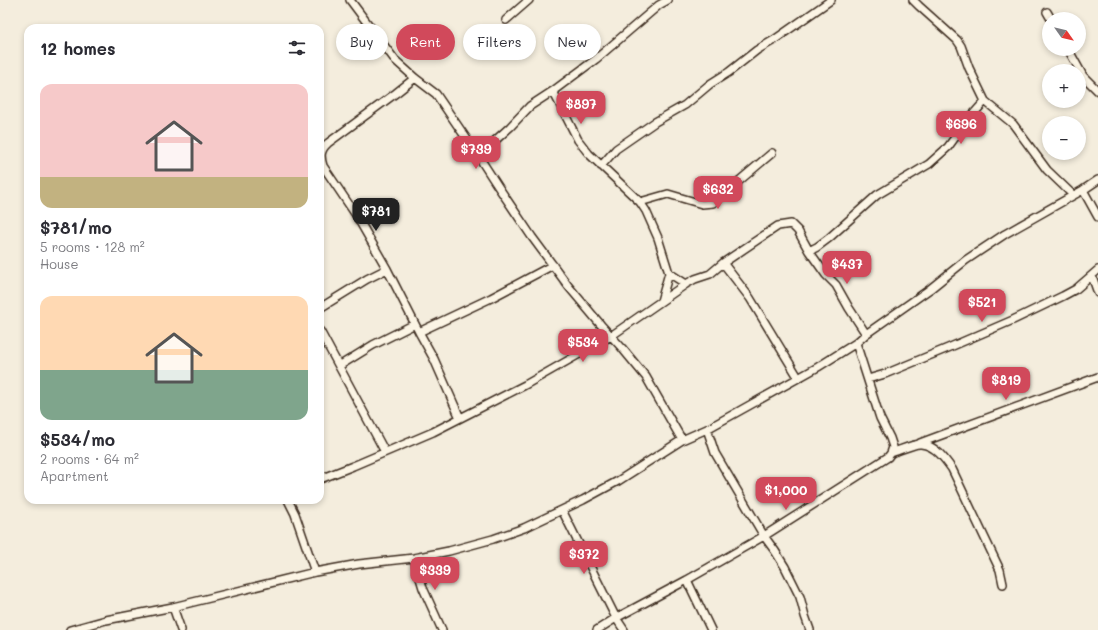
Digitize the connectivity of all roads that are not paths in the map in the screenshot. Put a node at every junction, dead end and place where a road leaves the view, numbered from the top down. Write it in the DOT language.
graph roads {
  1 [pos="350,0"];
  2 [pos="529,0"];
  3 [pos="668,0"];
  4 [pos="831,0"];
  5 [pos="914,0"];
  6 [pos="657,2"];
  7 [pos="506,20"];
  8 [pos="1072,56"];
  9 [pos="415,78"];
  10 [pos="553,91"];
  11 [pos="1098,91"];
  12 [pos="985,101"];
  13 [pos="324,147"];
  14 [pos="772,152"];
  15 [pos="477,154"];
  16 [pos="601,166"];
  17 [pos="324,169"];
  18 [pos="1098,180"];
  19 [pos="1083,190"];
  20 [pos="1073,195"];
  21 [pos="640,202"];
  22 [pos="1098,217"];
  23 [pos="809,251"];
  24 [pos="723,263"];
  25 [pos="553,265"];
  26 [pos="387,269"];
  27 [pos="1098,270"];
  28 [pos="668,273"];
  29 [pos="1092,276"];
  30 [pos="686,284"];
  31 [pos="1098,293"];
  32 [pos="661,301"];
  33 [pos="324,306"];
  34 [pos="415,324"];
  35 [pos="419,332"];
  36 [pos="866,334"];
  37 [pos="611,336"];
  38 [pos="324,338"];
  39 [pos="856,343"];
  40 [pos="339,366"];
  41 [pos="1098,376"];
  42 [pos="798,377"];
  43 [pos="868,379"];
  44 [pos="460,418"];
  45 [pos="707,429"];
  46 [pos="682,440"];
  47 [pos="920,443"];
  48 [pos="385,452"];
  49 [pos="891,453"];
  50 [pos="324,477"];
  51 [pos="290,504"];
  52 [pos="562,510"];
  53 [pos="764,536"];
  54 [pos="414,558"];
  55 [pos="315,572"];
  56 [pos="688,580"];
  57 [pos="1003,584"];
  58 [pos="173,607"];
  59 [pos="616,618"];
  60 [pos="70,630"];
  61 [pos="181,630"];
  62 [pos="442,630"];
  63 [pos="597,630"];
  64 [pos="624,630"];
  65 [pos="711,630"];
  66 [pos="810,630"];
  1 -- 9 [label="street"];
  2 -- 7 [label="street"];
  3 -- 6 [label="street"];
  4 -- 16 [label="street"];
  5 -- 12 [label="street"];
  6 -- 10 [label="street"];
  8 -- 11 [label="street"];
  9 -- 13 [label="street"];
  9 -- 15 [label="street"];
  10 -- 15 [label="street"];
  10 -- 16 [label="street"];
  12 -- 20 [label="street"];
  12 -- 23 [label="street"];
  14 -- 21 [label="street"];
  15 -- 25 [label="street"];
  16 -- 21 [label="street"];
  17 -- 26 [label="street"];
  18 -- 19 [label="street"];
  19 -- 20 [label="street"];
  19 -- 22 [label="street"];
  20 -- 36 [label="street"];
  21 -- 28 [label="street"];
  23 -- 24 [label="street"];
  23 -- 36 [label="street"];
  24 -- 30 [label="street"];
  24 -- 42 [label="street"];
  25 -- 35 [label="street"];
  25 -- 37 [label="street"];
  26 -- 33 [label="street"];
  26 -- 34 [label="street"];
  27 -- 29 [label="street"];
  28 -- 30 [label="street"];
  28 -- 32 [label="street"];
  29 -- 31 [label="street"];
  29 -- 43 [label="street"];
  30 -- 32 [label="street"];
  32 -- 37 [label="street"];
  34 -- 35 [label="street"];
  34 -- 40 [label="street"];
  35 -- 44 [label="street"];
  36 -- 39 [label="street"];
  37 -- 44 [label="street"];
  37 -- 46 [label="street"];
  38 -- 40 [label="street"];
  39 -- 42 [label="street"];
  39 -- 43 [label="street"];
  40 -- 48 [label="street"];
  41 -- 47 [label="street"];
  42 -- 45 [label="street"];
  43 -- 49 [label="street"];
  44 -- 48 [label="street"];
  45 -- 46 [label="street"];
  45 -- 53 [label="street"];
  46 -- 52 [label="street"];
  47 -- 49 [label="street"];
  47 -- 57 [label="street"];
  48 -- 50 [label="street"];
  49 -- 53 [label="street"];
  51 -- 55 [label="street"];
  52 -- 54 [label="street"];
  52 -- 59 [label="street"];
  53 -- 56 [label="street"];
  53 -- 66 [label="street"];
  54 -- 55 [label="street"];
  54 -- 62 [label="street"];
  55 -- 58 [label="street"];
  56 -- 59 [label="street"];
  56 -- 65 [label="street"];
  58 -- 60 [label="street"];
  58 -- 61 [label="street"];
  59 -- 63 [label="street"];
  59 -- 64 [label="street"];
}
